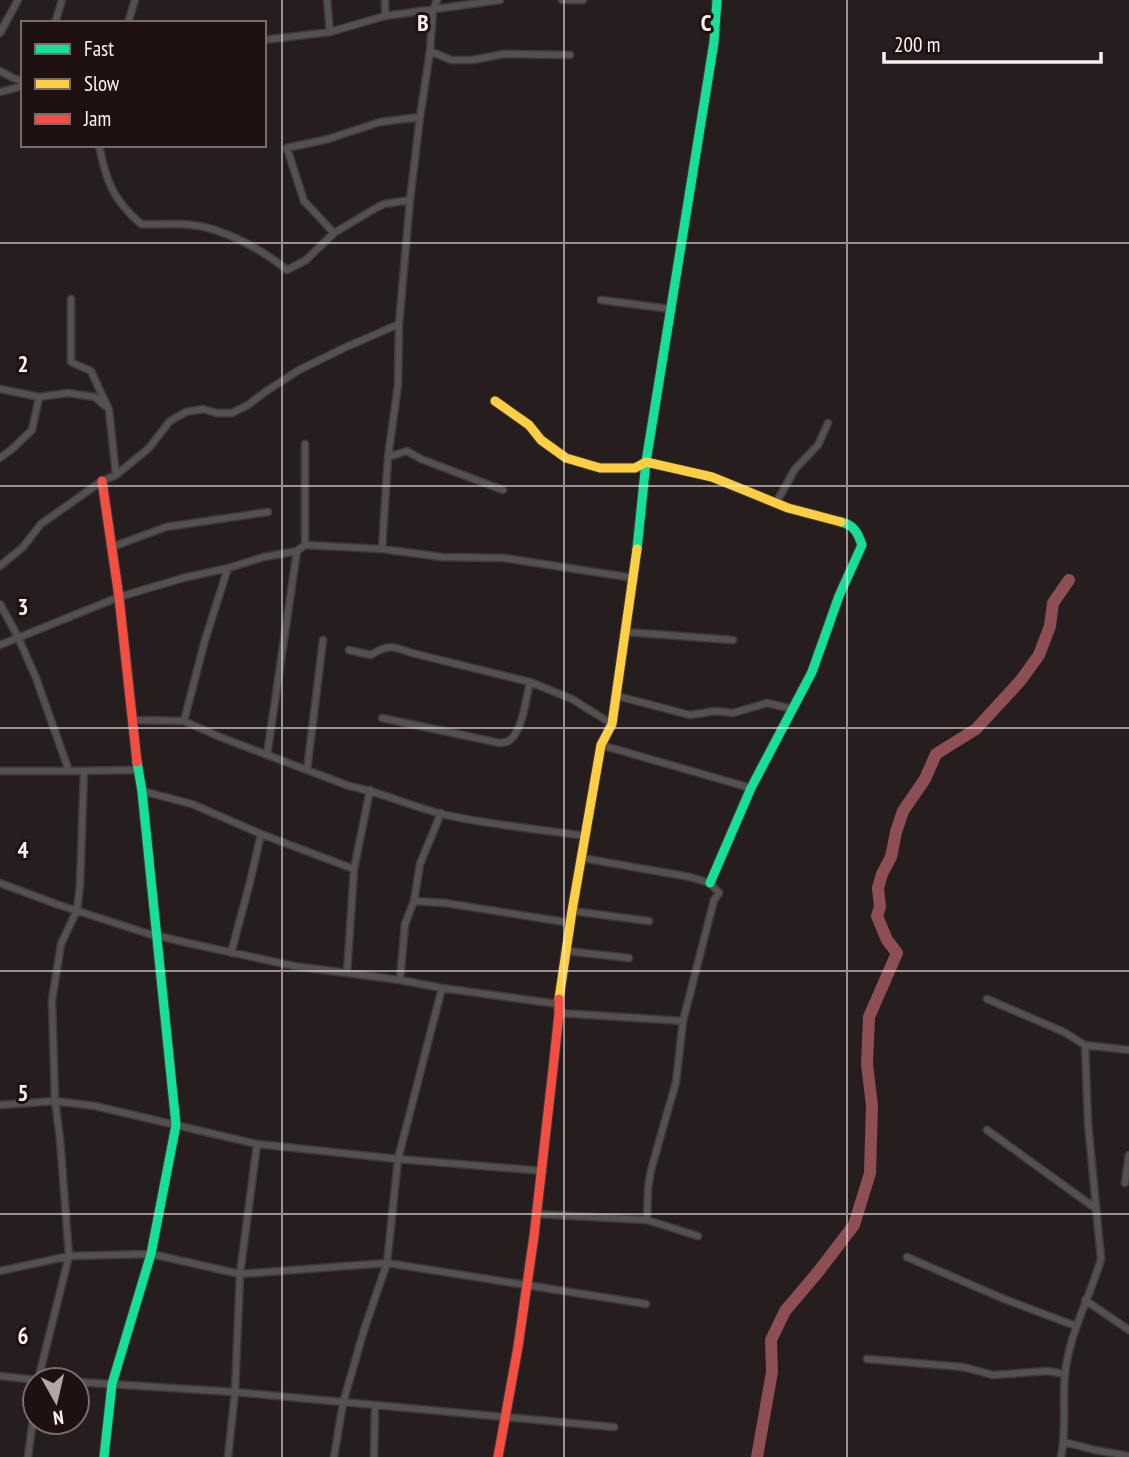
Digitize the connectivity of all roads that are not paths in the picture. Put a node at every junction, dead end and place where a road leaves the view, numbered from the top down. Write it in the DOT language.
graph roads {
  1 [pos="18,0"];
  2 [pos="62,0"];
  3 [pos="135,0"];
  4 [pos="327,0"];
  5 [pos="385,0"];
  6 [pos="437,0"];
  7 [pos="500,0"];
  8 [pos="562,0"];
  9 [pos="583,0"];
  10 [pos="717,0"];
  11 [pos="433,10"];
  12 [pos="385,16"];
  13 [pos="56,21"];
  14 [pos="129,21"];
  15 [pos="330,32"];
  16 [pos="0,33"];
  17 [pos="266,40"];
  18 [pos="430,51"];
  19 [pos="570,55"];
  20 [pos="0,71"];
  21 [pos="21,82"];
  22 [pos="21,84"];
  23 [pos="0,92"];
  24 [pos="420,117"];
  25 [pos="99,147"];
  26 [pos="410,200"];
  27 [pos="334,233"];
  28 [pos="71,299"];
  29 [pos="601,300"];
  30 [pos="670,309"];
  31 [pos="399,324"];
  32 [pos="0,389"];
  33 [pos="39,397"];
  34 [pos="495,401"];
  35 [pos="108,410"];
  36 [pos="828,422"];
  37 [pos="305,444"];
  38 [pos="388,457"];
  39 [pos="0,458"];
  40 [pos="646,462"];
  41 [pos="116,475"];
  42 [pos="102,481"];
  43 [pos="503,490"];
  44 [pos="776,503"];
  45 [pos="268,512"];
  46 [pos="305,545"];
  47 [pos="112,547"];
  48 [pos="382,549"];
  49 [pos="297,551"];
  50 [pos="0,566"];
  51 [pos="228,568"];
  52 [pos="634,579"];
  53 [pos="118,597"];
  54 [pos="0,604"];
  55 [pos="626,632"];
  56 [pos="18,637"];
  57 [pos="323,640"];
  58 [pos="733,640"];
  59 [pos="0,645"];
  60 [pos="349,650"];
  61 [pos="530,682"];
  62 [pos="617,696"];
  63 [pos="793,709"];
  64 [pos="382,718"];
  65 [pos="132,720"];
  66 [pos="184,721"];
  67 [pos="612,724"];
  68 [pos="601,745"];
  69 [pos="267,755"];
  70 [pos="138,770"];
  71 [pos="307,770"];
  72 [pos="0,771"];
  73 [pos="69,771"];
  74 [pos="84,771"];
  75 [pos="751,788"];
  76 [pos="370,790"];
  77 [pos="142,791"];
  78 [pos="441,813"];
  79 [pos="261,834"];
  80 [pos="586,836"];
  81 [pos="582,858"];
  82 [pos="354,869"];
  83 [pos="0,883"];
  84 [pos="710,883"];
  85 [pos="414,901"];
  86 [pos="77,910"];
  87 [pos="572,911"];
  88 [pos="649,921"];
  89 [pos="570,923"];
  90 [pos="158,936"];
  91 [pos="566,951"];
  92 [pos="231,953"];
  93 [pos="629,958"];
  94 [pos="347,973"];
  95 [pos="400,980"];
  96 [pos="442,988"];
  97 [pos="987,999"];
  98 [pos="558,1009"];
  99 [pos="683,1021"];
  100 [pos="1085,1045"];
  101 [pos="1129,1050"];
  102 [pos="55,1101"];
  103 [pos="0,1105"];
  104 [pos="176,1125"];
  105 [pos="987,1130"];
  106 [pos="257,1144"];
  107 [pos="1129,1155"];
  108 [pos="398,1159"];
  109 [pos="542,1171"];
  110 [pos="1125,1183"];
  111 [pos="1095,1208"];
  112 [pos="536,1214"];
  113 [pos="647,1220"];
  114 [pos="698,1236"];
  115 [pos="151,1255"];
  116 [pos="69,1256"];
  117 [pos="907,1257"];
  118 [pos="387,1263"];
  119 [pos="0,1271"];
  120 [pos="240,1274"];
  121 [pos="527,1286"];
  122 [pos="1085,1300"];
  123 [pos="646,1304"];
  124 [pos="1076,1326"];
  125 [pos="1129,1330"];
  126 [pos="867,1359"];
  127 [pos="41,1366"];
  128 [pos="1065,1374"];
  129 [pos="0,1376"];
  130 [pos="21,1378"];
  131 [pos="91,1383"];
  132 [pos="112,1384"];
  133 [pos="235,1392"];
  134 [pos="343,1402"];
  135 [pos="375,1406"];
  136 [pos="506,1416"];
  137 [pos="614,1427"];
  138 [pos="31,1436"];
  139 [pos="1064,1442"];
  140 [pos="1129,1455"];
  141 [pos="28,1457"];
  142 [pos="104,1457"];
  143 [pos="228,1457"];
  144 [pos="334,1457"];
  145 [pos="374,1457"];
  146 [pos="498,1457"];
  147 [pos="1061,1457"];
  1 -- 16 [label="street"];
  2 -- 13 [label="street"];
  3 -- 14 [label="street"];
  4 -- 15 [label="street"];
  5 -- 12 [label="street"];
  6 -- 11 [label="street"];
  7 -- 11 [label="street"];
  8 -- 9 [label="street"];
  10 -- 30 [label="street"];
  11 -- 12 [label="street"];
  11 -- 18 [label="street"];
  12 -- 15 [label="street"];
  15 -- 17 [label="street"];
  18 -- 19 [label="street"];
  18 -- 24 [label="street"];
  20 -- 21 [label="street"];
  22 -- 23 [label="street"];
  24 -- 26 [label="street"];
  24 -- 27 [label="street"];
  25 -- 27 [label="street"];
  26 -- 27 [label="street"];
  26 -- 31 [label="street"];
  28 -- 35 [label="street"];
  29 -- 30 [label="street"];
  30 -- 40 [label="street"];
  31 -- 38 [label="street"];
  31 -- 41 [label="street"];
  32 -- 33 [label="street"];
  33 -- 35 [label="street"];
  33 -- 39 [label="street"];
  34 -- 40 [label="street"];
  35 -- 41 [label="street"];
  36 -- 44 [label="street"];
  37 -- 46 [label="street"];
  38 -- 43 [label="street"];
  38 -- 48 [label="street"];
  40 -- 44 [label="street"];
  40 -- 52 [label="street"];
  41 -- 42 [label="street"];
  42 -- 47 [label="street"];
  42 -- 50 [label="street"];
  44 -- 63 [label="street"];
  45 -- 47 [label="street"];
  46 -- 48 [label="street"];
  46 -- 49 [label="street"];
  47 -- 53 [label="street"];
  48 -- 52 [label="street"];
  49 -- 51 [label="street"];
  49 -- 69 [label="street"];
  51 -- 53 [label="street"];
  51 -- 66 [label="street"];
  52 -- 55 [label="street"];
  53 -- 56 [label="street"];
  53 -- 65 [label="street"];
  54 -- 56 [label="street"];
  55 -- 58 [label="street"];
  55 -- 62 [label="street"];
  56 -- 59 [label="street"];
  56 -- 73 [label="street"];
  57 -- 71 [label="street"];
  60 -- 61 [label="street"];
  61 -- 64 [label="street"];
  61 -- 67 [label="street"];
  62 -- 63 [label="street"];
  62 -- 67 [label="street"];
  63 -- 75 [label="street"];
  65 -- 66 [label="street"];
  65 -- 70 [label="street"];
  66 -- 69 [label="street"];
  67 -- 68 [label="street"];
  68 -- 75 [label="street"];
  68 -- 80 [label="street"];
  69 -- 71 [label="street"];
  70 -- 74 [label="street"];
  70 -- 77 [label="street"];
  71 -- 76 [label="street"];
  72 -- 73 [label="street"];
  73 -- 74 [label="street"];
  74 -- 86 [label="street"];
  75 -- 84 [label="street"];
  76 -- 78 [label="street"];
  76 -- 82 [label="street"];
  77 -- 79 [label="street"];
  77 -- 90 [label="street"];
  78 -- 80 [label="street"];
  78 -- 85 [label="street"];
  79 -- 82 [label="street"];
  79 -- 92 [label="street"];
  80 -- 81 [label="street"];
  81 -- 84 [label="street"];
  81 -- 87 [label="street"];
  82 -- 94 [label="street"];
  83 -- 86 [label="street"];
  84 -- 99 [label="street"];
  85 -- 89 [label="street"];
  85 -- 95 [label="street"];
  86 -- 90 [label="street"];
  86 -- 102 [label="street"];
  87 -- 88 [label="street"];
  87 -- 89 [label="street"];
  89 -- 91 [label="street"];
  90 -- 92 [label="street"];
  90 -- 104 [label="street"];
  91 -- 93 [label="street"];
  91 -- 98 [label="street"];
  92 -- 94 [label="street"];
  94 -- 95 [label="street"];
  95 -- 96 [label="street"];
  96 -- 98 [label="street"];
  96 -- 108 [label="street"];
  97 -- 100 [label="street"];
  98 -- 99 [label="street"];
  98 -- 109 [label="street"];
  99 -- 113 [label="street"];
  100 -- 101 [label="street"];
  100 -- 111 [label="street"];
  102 -- 103 [label="street"];
  102 -- 104 [label="street"];
  102 -- 116 [label="street"];
  104 -- 106 [label="street"];
  104 -- 115 [label="street"];
  105 -- 111 [label="street"];
  106 -- 108 [label="street"];
  106 -- 120 [label="street"];
  107 -- 110 [label="street"];
  108 -- 109 [label="street"];
  108 -- 118 [label="street"];
  109 -- 112 [label="street"];
  111 -- 122 [label="street"];
  112 -- 113 [label="street"];
  112 -- 121 [label="street"];
  113 -- 114 [label="street"];
  115 -- 116 [label="street"];
  115 -- 120 [label="street"];
  115 -- 132 [label="street"];
  116 -- 119 [label="street"];
  116 -- 127 [label="street"];
  117 -- 124 [label="street"];
  118 -- 120 [label="street"];
  118 -- 121 [label="street"];
  118 -- 134 [label="street"];
  120 -- 133 [label="street"];
  121 -- 123 [label="street"];
  121 -- 136 [label="street"];
  122 -- 124 [label="street"];
  122 -- 125 [label="street"];
  124 -- 128 [label="street"];
  126 -- 128 [label="street"];
  128 -- 139 [label="street"];
  129 -- 130 [label="street"];
  131 -- 132 [label="street"];
  132 -- 133 [label="street"];
  132 -- 142 [label="street"];
  133 -- 134 [label="street"];
  133 -- 143 [label="street"];
  134 -- 135 [label="street"];
  134 -- 144 [label="street"];
  135 -- 136 [label="street"];
  135 -- 145 [label="street"];
  136 -- 137 [label="street"];
  136 -- 146 [label="street"];
  138 -- 141 [label="street"];
  139 -- 140 [label="street"];
  139 -- 147 [label="street"];
}
